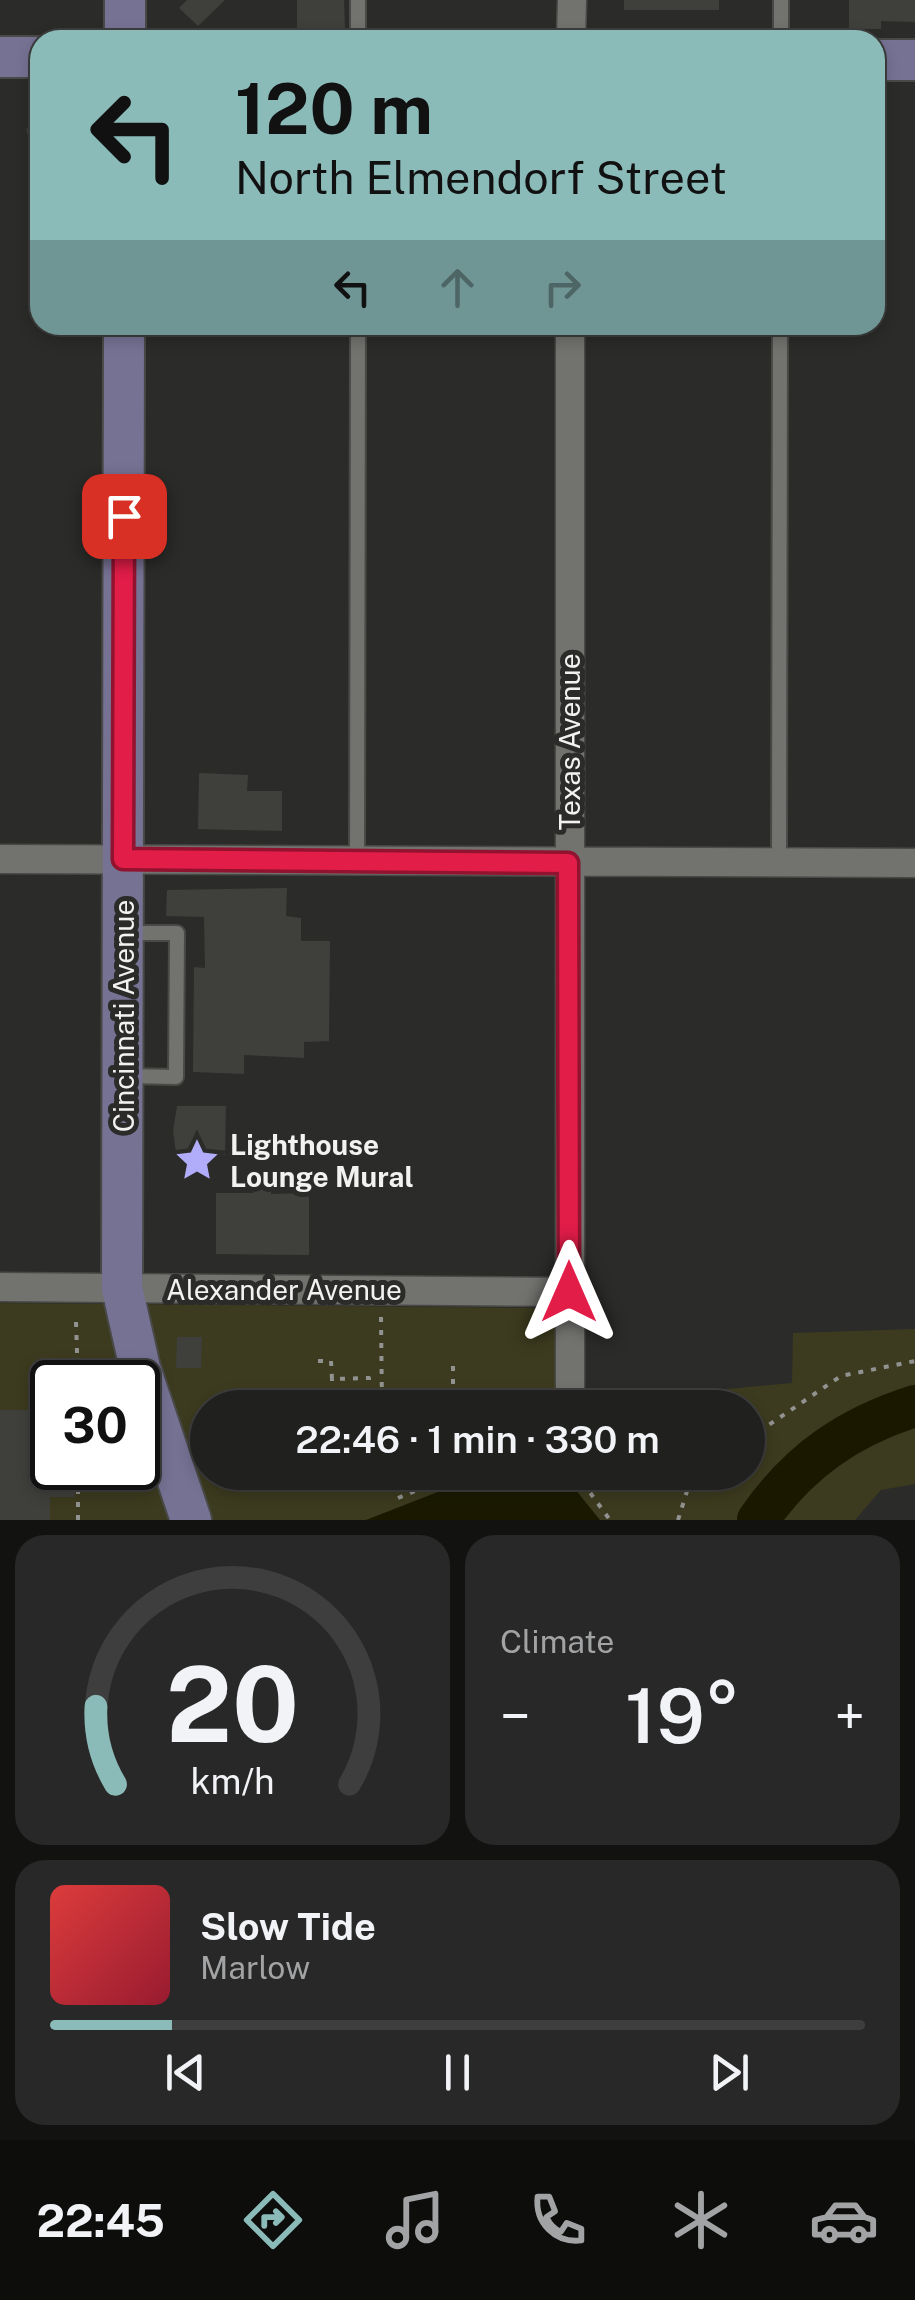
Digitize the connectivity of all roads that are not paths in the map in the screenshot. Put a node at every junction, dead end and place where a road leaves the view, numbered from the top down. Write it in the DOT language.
graph roads {
  1 [pos="125,0"];
  2 [pos="358,0"];
  3 [pos="572,0"];
  4 [pos="781,0"];
  5 [pos="125,30"];
  6 [pos="358,30"];
  7 [pos="571,30"];
  8 [pos="781,30"];
  9 [pos="0,57"];
  10 [pos="30,57"];
  11 [pos="885,60"];
  12 [pos="915,60"];
  13 [pos="124,335"];
  14 [pos="358,335"];
  15 [pos="570,335"];
  16 [pos="780,335"];
  17 [pos="0,859"];
  18 [pos="123,859"];
  19 [pos="357,861"];
  20 [pos="568,863"];
  21 [pos="915,863"];
  22 [pos="779,864"];
  23 [pos="123,932"];
  24 [pos="122,1076"];
  25 [pos="0,1287"];
  26 [pos="122,1288"];
  27 [pos="569,1292"];
  28 [pos="570,1390"];
  29 [pos="190,1520"];
  1 -- 5 [label="street"];
  2 -- 6 [label="lane"];
  3 -- 7 [label="street"];
  4 -- 8 [label="lane"];
  9 -- 10 [label="street"];
  11 -- 12 [label="street"];
  13 -- 18 [label="street, Cincinnati Avenue"];
  14 -- 19 [label="lane"];
  15 -- 20 [label="street, Texas Avenue"];
  16 -- 22 [label="lane"];
  17 -- 18 [label="street"];
  18 -- 19 [label="street"];
  18 -- 23 [label="street, Cincinnati Avenue"];
  19 -- 20 [label="street"];
  20 -- 22 [label="street"];
  20 -- 27 [label="street, Texas Avenue"];
  21 -- 22 [label="street"];
  23 -- 24 [label="street, Cincinnati Avenue"];
  23 -- 24 [label="lane"];
  24 -- 26 [label="street, Cincinnati Avenue"];
  25 -- 26 [label="street, Alexander Avenue"];
  26 -- 27 [label="street, Alexander Avenue"];
  26 -- 29 [label="street, Cincinnati Avenue"];
  27 -- 28 [label="street, Texas Avenue"];
}
